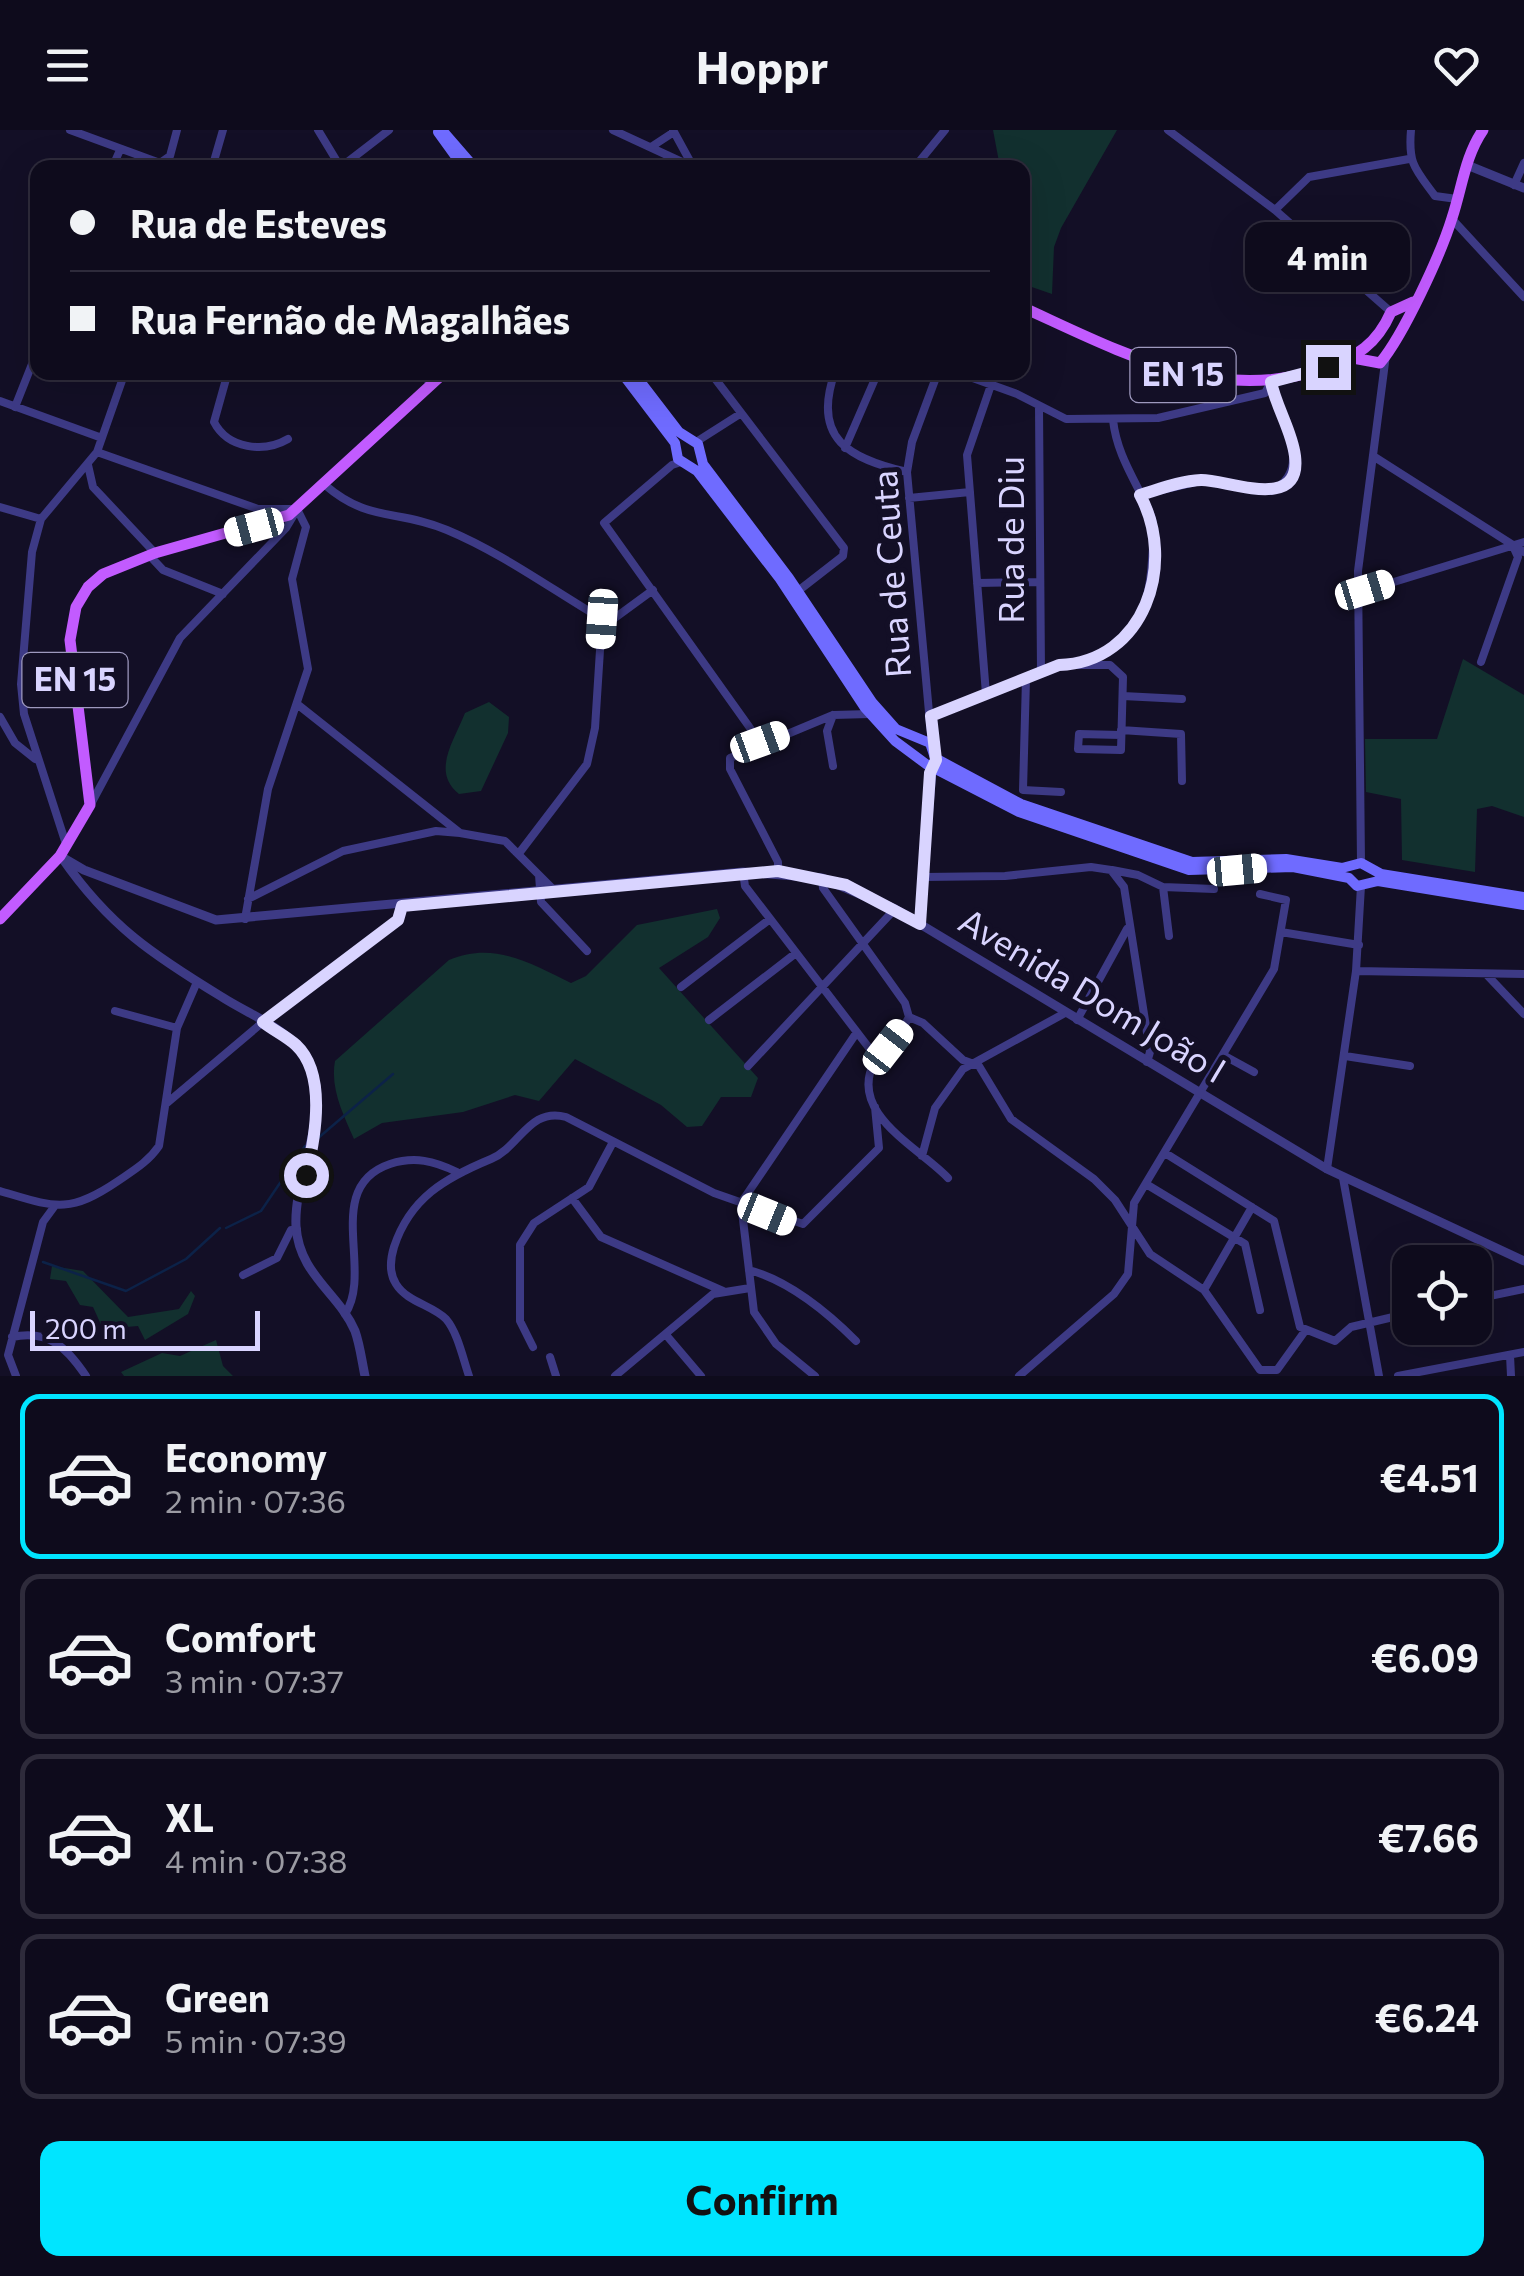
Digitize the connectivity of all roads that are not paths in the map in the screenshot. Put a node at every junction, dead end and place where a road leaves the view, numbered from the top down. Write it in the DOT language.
graph roads {
  1 [pos="70,130"];
  2 [pos="177,130"];
  3 [pos="223,130"];
  4 [pos="318,130"];
  5 [pos="389,130"];
  6 [pos="440,130"];
  7 [pos="613,130"];
  8 [pos="944,130"];
  9 [pos="1168,130"];
  10 [pos="1411,130"];
  11 [pos="1483,130"];
  12 [pos="673,131"];
  13 [pos="651,147"];
  14 [pos="120,150"];
  15 [pos="1409,159"];
  16 [pos="116,160"];
  17 [pos="158,160"];
  18 [pos="167,160"];
  19 [pos="214,160"];
  20 [pos="337,160"];
  21 [pos="350,160"];
  22 [pos="460,160"];
  23 [pos="460,160"];
  24 [pos="678,160"];
  25 [pos="689,160"];
  26 [pos="920,160"];
  27 [pos="1524,163"];
  28 [pos="1467,165"];
  29 [pos="1519,187"];
  30 [pos="1457,200"];
  31 [pos="1275,210"];
  32 [pos="1452,219"];
  33 [pos="1524,297"];
  34 [pos="1412,302"];
  35 [pos="1030,310"];
  36 [pos="1394,311"];
  37 [pos="1408,320"];
  38 [pos="1386,355"];
  39 [pos="1364,358"];
  40 [pos="30,370"];
  41 [pos="1383,379"];
  42 [pos="122,380"];
  43 [pos="226,380"];
  44 [pos="425,380"];
  45 [pos="626,380"];
  46 [pos="640,380"];
  47 [pos="716,380"];
  48 [pos="834,380"];
  49 [pos="875,380"];
  50 [pos="935,380"];
  51 [pos="979,380"];
  52 [pos="1271,382"];
  53 [pos="991,384"];
  54 [pos="0,401"];
  55 [pos="16,406"];
  56 [pos="1038,407"];
  57 [pos="740,414"];
  58 [pos="1112,420"];
  59 [pos="102,438"];
  60 [pos="288,439"];
  61 [pos="698,445"];
  62 [pos="845,448"];
  63 [pos="97,452"];
  64 [pos="1373,456"];
  65 [pos="679,459"];
  66 [pos="88,465"];
  67 [pos="907,472"];
  68 [pos="326,484"];
  69 [pos="970,492"];
  70 [pos="1140,495"];
  71 [pos="313,496"];
  72 [pos="910,498"];
  73 [pos="0,507"];
  74 [pos="258,509"];
  75 [pos="297,509"];
  76 [pos="41,519"];
  77 [pos="254,527"];
  78 [pos="306,527"];
  79 [pos="1524,542"];
  80 [pos="1514,546"];
  81 [pos="1524,552"];
  82 [pos="152,554"];
  83 [pos="977,582"];
  84 [pos="1040,582"];
  85 [pos="653,590"];
  86 [pos="798,591"];
  87 [pos="1358,593"];
  88 [pos="223,594"];
  89 [pos="602,619"];
  90 [pos="1482,662"];
  91 [pos="1080,664"];
  92 [pos="1041,672"];
  93 [pos="1026,679"];
  94 [pos="986,694"];
  95 [pos="1124,696"];
  96 [pos="1182,699"];
  97 [pos="297,704"];
  98 [pos="870,714"];
  99 [pos="833,715"];
  100 [pos="931,716"];
  101 [pos="0,717"];
  102 [pos="1121,733"];
  103 [pos="30,737"];
  104 [pos="928,741"];
  105 [pos="760,742"];
  106 [pos="16,743"];
  107 [pos="37,760"];
  108 [pos="931,765"];
  109 [pos="833,766"];
  110 [pos="1182,781"];
  111 [pos="1060,792"];
  112 [pos="90,805"];
  113 [pos="460,833"];
  114 [pos="64,851"];
  115 [pos="520,852"];
  116 [pos="1111,870"];
  117 [pos="778,871"];
  118 [pos="743,872"];
  119 [pos="539,874"];
  120 [pos="1138,875"];
  121 [pos="1359,875"];
  122 [pos="924,877"];
  123 [pos="822,878"];
  124 [pos="1124,886"];
  125 [pos="1163,886"];
  126 [pos="1214,889"];
  127 [pos="556,891"];
  128 [pos="541,892"];
  129 [pos="1260,894"];
  130 [pos="1524,897"];
  131 [pos="248,899"];
  132 [pos="1524,905"];
  133 [pos="402,906"];
  134 [pos="896,909"];
  135 [pos="0,919"];
  136 [pos="244,920"];
  137 [pos="770,920"];
  138 [pos="920,924"];
  139 [pos="1128,929"];
  140 [pos="1281,932"];
  141 [pos="1168,936"];
  142 [pos="864,944"];
  143 [pos="1359,945"];
  144 [pos="587,951"];
  145 [pos="796,953"];
  146 [pos="1115,954"];
  147 [pos="1134,962"];
  148 [pos="1356,970"];
  149 [pos="1484,973"];
  150 [pos="1524,974"];
  151 [pos="197,982"];
  152 [pos="822,986"];
  153 [pos="680,987"];
  154 [pos="114,1011"];
  155 [pos="1066,1013"];
  156 [pos="1524,1014"];
  157 [pos="908,1017"];
  158 [pos="708,1020"];
  159 [pos="1077,1020"];
  160 [pos="263,1022"];
  161 [pos="177,1028"];
  162 [pos="856,1032"];
  163 [pos="1223,1055"];
  164 [pos="1345,1056"];
  165 [pos="876,1058"];
  166 [pos="1147,1062"];
  167 [pos="971,1064"];
  168 [pos="748,1066"];
  169 [pos="1410,1066"];
  170 [pos="1254,1072"];
  171 [pos="1200,1094"];
  172 [pos="167,1104"];
  173 [pos="874,1107"];
  174 [pos="612,1142"];
  175 [pos="1165,1153"];
  176 [pos="922,1156"];
  177 [pos="1327,1169"];
  178 [pos="457,1172"];
  179 [pos="948,1178"];
  180 [pos="1343,1178"];
  181 [pos="1146,1184"];
  182 [pos="0,1191"];
  183 [pos="572,1198"];
  184 [pos="38,1202"];
  185 [pos="741,1203"];
  186 [pos="54,1207"];
  187 [pos="1252,1207"];
  188 [pos="42,1222"];
  189 [pos="1130,1228"];
  190 [pos="296,1230"];
  191 [pos="1235,1239"];
  192 [pos="1524,1261"];
  193 [pos="750,1270"];
  194 [pos="243,1275"];
  195 [pos="750,1288"];
  196 [pos="1524,1289"];
  197 [pos="723,1290"];
  198 [pos="1204,1290"];
  199 [pos="1492,1296"];
  200 [pos="1260,1310"];
  201 [pos="344,1314"];
  202 [pos="1392,1317"];
  203 [pos="18,1318"];
  204 [pos="1372,1321"];
  205 [pos="1305,1332"];
  206 [pos="30,1334"];
  207 [pos="667,1336"];
  208 [pos="12,1338"];
  209 [pos="856,1341"];
  210 [pos="534,1346"];
  211 [pos="1524,1352"];
  212 [pos="1510,1355"];
  213 [pos="550,1357"];
  214 [pos="1444,1372"];
  215 [pos="16,1376"];
  216 [pos="86,1376"];
  217 [pos="365,1376"];
  218 [pos="468,1376"];
  219 [pos="556,1376"];
  220 [pos="615,1376"];
  221 [pos="701,1376"];
  222 [pos="815,1376"];
  223 [pos="1019,1376"];
  224 [pos="1379,1376"];
  225 [pos="1398,1376"];
  226 [pos="1511,1376"];
  1 -- 14 [label="street"];
  2 -- 18 [label="street"];
  3 -- 19 [label="street"];
  4 -- 20 [label="street"];
  5 -- 21 [label="street"];
  6 -- 22 [label="main road"];
  6 -- 23 [label="main road"];
  7 -- 13 [label="street"];
  8 -- 26 [label="street"];
  9 -- 31 [label="street"];
  10 -- 15 [label="street"];
  11 -- 28 [label="main road"];
  12 -- 13 [label="street"];
  12 -- 25 [label="street"];
  13 -- 24 [label="street"];
  14 -- 16 [label="street"];
  14 -- 17 [label="street"];
  15 -- 30 [label="street"];
  15 -- 31 [label="street"];
  27 -- 29 [label="street"];
  28 -- 29 [label="street"];
  28 -- 30 [label="main road"];
  30 -- 32 [label="main road"];
  31 -- 36 [label="street"];
  32 -- 33 [label="street"];
  32 -- 34 [label="main road"];
  34 -- 36 [label="main road"];
  34 -- 37 [label="main road"];
  35 -- 52 [label="main road, EN 15"];
  36 -- 37 [label="main road"];
  36 -- 39 [label="main road"];
  37 -- 38 [label="main road"];
  38 -- 39 [label="main road"];
  38 -- 41 [label="street"];
  39 -- 41 [label="street"];
  39 -- 52 [label="main road, EN 15"];
  40 -- 55 [label="street"];
  41 -- 64 [label="street"];
  42 -- 59 [label="street"];
  43 -- 60 [label="street"];
  44 -- 68 [label="main road, EN 15"];
  45 -- 65 [label="main road"];
  46 -- 61 [label="main road"];
  47 -- 57 [label="street"];
  48 -- 62 [label="street"];
  49 -- 62 [label="street"];
  50 -- 67 [label="street, Rua de Ceuta"];
  51 -- 53 [label="street"];
  52 -- 58 [label="street"];
  52 -- 70 [label="street"];
  53 -- 56 [label="street"];
  53 -- 69 [label="street"];
  54 -- 55 [label="street"];
  55 -- 59 [label="street"];
  56 -- 58 [label="street"];
  56 -- 84 [label="street, Rua de Diu"];
  57 -- 61 [label="street"];
  57 -- 86 [label="street"];
  58 -- 70 [label="street"];
  59 -- 63 [label="street"];
  61 -- 65 [label="main road"];
  61 -- 65 [label="main road"];
  61 -- 86 [label="main road"];
  62 -- 67 [label="street"];
  63 -- 66 [label="street"];
  63 -- 74 [label="street"];
  64 -- 80 [label="street"];
  64 -- 87 [label="street"];
  65 -- 85 [label="street"];
  65 -- 98 [label="main road"];
  66 -- 76 [label="street"];
  66 -- 82 [label="street"];
  67 -- 72 [label="street, Rua de Ceuta"];
  68 -- 71 [label="main road, EN 15"];
  68 -- 89 [label="street"];
  69 -- 72 [label="street"];
  69 -- 83 [label="street"];
  70 -- 91 [label="street"];
  71 -- 75 [label="main road, EN 15"];
  71 -- 78 [label="street"];
  72 -- 100 [label="street, Rua de Ceuta"];
  73 -- 76 [label="street"];
  74 -- 75 [label="street"];
  74 -- 77 [label="street"];
  75 -- 77 [label="main road, EN 15"];
  75 -- 78 [label="street"];
  75 -- 88 [label="street"];
  76 -- 103 [label="street"];
  77 -- 82 [label="main road, EN 15"];
  78 -- 97 [label="street"];
  79 -- 80 [label="street"];
  80 -- 81 [label="street"];
  80 -- 87 [label="street"];
  80 -- 90 [label="street"];
  82 -- 88 [label="street"];
  82 -- 112 [label="main road, EN 15"];
  83 -- 84 [label="street"];
  83 -- 94 [label="street"];
  84 -- 92 [label="street, Rua de Diu"];
  85 -- 89 [label="street"];
  85 -- 105 [label="street"];
  86 -- 104 [label="main road"];
  87 -- 121 [label="street"];
  88 -- 112 [label="street"];
  89 -- 115 [label="street"];
  91 -- 92 [label="street"];
  91 -- 95 [label="street"];
  92 -- 93 [label="street"];
  93 -- 94 [label="street"];
  93 -- 111 [label="street"];
  94 -- 100 [label="street"];
  95 -- 96 [label="street"];
  95 -- 102 [label="street"];
  97 -- 113 [label="street"];
  97 -- 131 [label="street"];
  98 -- 99 [label="street"];
  98 -- 108 [label="main road"];
  99 -- 105 [label="street"];
  99 -- 109 [label="street"];
  100 -- 104 [label="street, Rua de Ceuta"];
  101 -- 106 [label="street"];
  102 -- 102 [label="street"];
  102 -- 110 [label="street"];
  103 -- 106 [label="street"];
  103 -- 107 [label="street"];
  104 -- 108 [label="main road"];
  105 -- 117 [label="street"];
  106 -- 107 [label="street"];
  107 -- 114 [label="street"];
  108 -- 121 [label="main road"];
  108 -- 122 [label="street"];
  112 -- 114 [label="main road"];
  113 -- 115 [label="street"];
  113 -- 131 [label="street"];
  114 -- 135 [label="main road"];
  114 -- 136 [label="street, Avenida Dom João I"];
  114 -- 151 [label="street"];
  115 -- 119 [label="street"];
  116 -- 120 [label="street"];
  116 -- 122 [label="street"];
  116 -- 124 [label="street"];
  117 -- 118 [label="street, Avenida Dom João I"];
  117 -- 123 [label="street, Avenida Dom João I"];
  118 -- 127 [label="street, Avenida Dom João I"];
  118 -- 137 [label="street"];
  119 -- 127 [label="street"];
  119 -- 128 [label="street"];
  120 -- 124 [label="street"];
  120 -- 125 [label="street"];
  121 -- 130 [label="main road"];
  121 -- 132 [label="main road"];
  121 -- 143 [label="street"];
  122 -- 138 [label="street"];
  123 -- 134 [label="street, Avenida Dom João I"];
  123 -- 142 [label="street"];
  124 -- 139 [label="street"];
  125 -- 126 [label="street"];
  125 -- 141 [label="street"];
  127 -- 128 [label="street, Avenida Dom João I"];
  128 -- 133 [label="street, Avenida Dom João I"];
  128 -- 144 [label="street"];
  129 -- 140 [label="street"];
  131 -- 136 [label="street"];
  133 -- 136 [label="street, Avenida Dom João I"];
  133 -- 160 [label="street"];
  134 -- 138 [label="street, Avenida Dom João I"];
  134 -- 142 [label="street"];
  137 -- 145 [label="street"];
  137 -- 153 [label="street"];
  138 -- 155 [label="street, Avenida Dom João I"];
  139 -- 146 [label="street"];
  139 -- 147 [label="street"];
  140 -- 143 [label="street"];
  140 -- 163 [label="street"];
  142 -- 152 [label="street"];
  142 -- 157 [label="street"];
  143 -- 148 [label="street"];
  145 -- 152 [label="street"];
  145 -- 158 [label="street"];
  146 -- 147 [label="street"];
  146 -- 159 [label="street"];
  147 -- 166 [label="street"];
  148 -- 149 [label="street"];
  148 -- 164 [label="street"];
  149 -- 150 [label="street"];
  149 -- 156 [label="street"];
  151 -- 160 [label="street"];
  151 -- 161 [label="street"];
  152 -- 162 [label="street"];
  152 -- 168 [label="street"];
  154 -- 161 [label="street"];
  155 -- 159 [label="street, Avenida Dom João I"];
  155 -- 167 [label="street"];
  157 -- 165 [label="street"];
  157 -- 167 [label="street"];
  159 -- 166 [label="street, Avenida Dom João I"];
  160 -- 172 [label="street"];
  160 -- 190 [label="street"];
  161 -- 172 [label="street"];
  162 -- 165 [label="street"];
  162 -- 185 [label="street"];
  163 -- 170 [label="street"];
  163 -- 171 [label="street"];
  164 -- 169 [label="street"];
  164 -- 177 [label="street"];
  165 -- 173 [label="street"];
  166 -- 171 [label="street, Avenida Dom João I"];
  167 -- 176 [label="street"];
  167 -- 189 [label="street"];
  171 -- 175 [label="street"];
  171 -- 177 [label="street, Avenida Dom João I"];
  172 -- 186 [label="street"];
  173 -- 176 [label="street"];
  173 -- 185 [label="street"];
  174 -- 178 [label="street"];
  174 -- 183 [label="street"];
  174 -- 185 [label="street"];
  175 -- 181 [label="street"];
  175 -- 187 [label="street"];
  176 -- 179 [label="street"];
  177 -- 180 [label="street, Avenida Dom João I"];
  178 -- 201 [label="street"];
  178 -- 218 [label="street"];
  180 -- 192 [label="street, Avenida Dom João I"];
  180 -- 204 [label="street"];
  181 -- 189 [label="street"];
  181 -- 191 [label="street"];
  182 -- 184 [label="street"];
  183 -- 197 [label="street"];
  183 -- 210 [label="street"];
  184 -- 186 [label="street"];
  184 -- 188 [label="street"];
  185 -- 193 [label="street"];
  186 -- 188 [label="street"];
  187 -- 191 [label="street"];
  187 -- 205 [label="street"];
  188 -- 203 [label="street"];
  189 -- 198 [label="street"];
  189 -- 223 [label="street"];
  190 -- 194 [label="street"];
  190 -- 201 [label="street"];
  191 -- 198 [label="street"];
  191 -- 200 [label="street"];
  193 -- 195 [label="street"];
  193 -- 209 [label="street"];
  195 -- 197 [label="street"];
  195 -- 222 [label="street"];
  196 -- 199 [label="street"];
  197 -- 207 [label="street"];
  198 -- 205 [label="street"];
  201 -- 217 [label="street"];
  202 -- 204 [label="street"];
  203 -- 206 [label="street"];
  203 -- 208 [label="street"];
  204 -- 205 [label="street"];
  204 -- 224 [label="street"];
  206 -- 208 [label="street"];
  206 -- 216 [label="street"];
  207 -- 220 [label="street"];
  207 -- 221 [label="street"];
  208 -- 215 [label="street"];
  211 -- 212 [label="street"];
  212 -- 214 [label="street"];
  212 -- 226 [label="street"];
  213 -- 219 [label="street"];
  214 -- 225 [label="street"];
}
